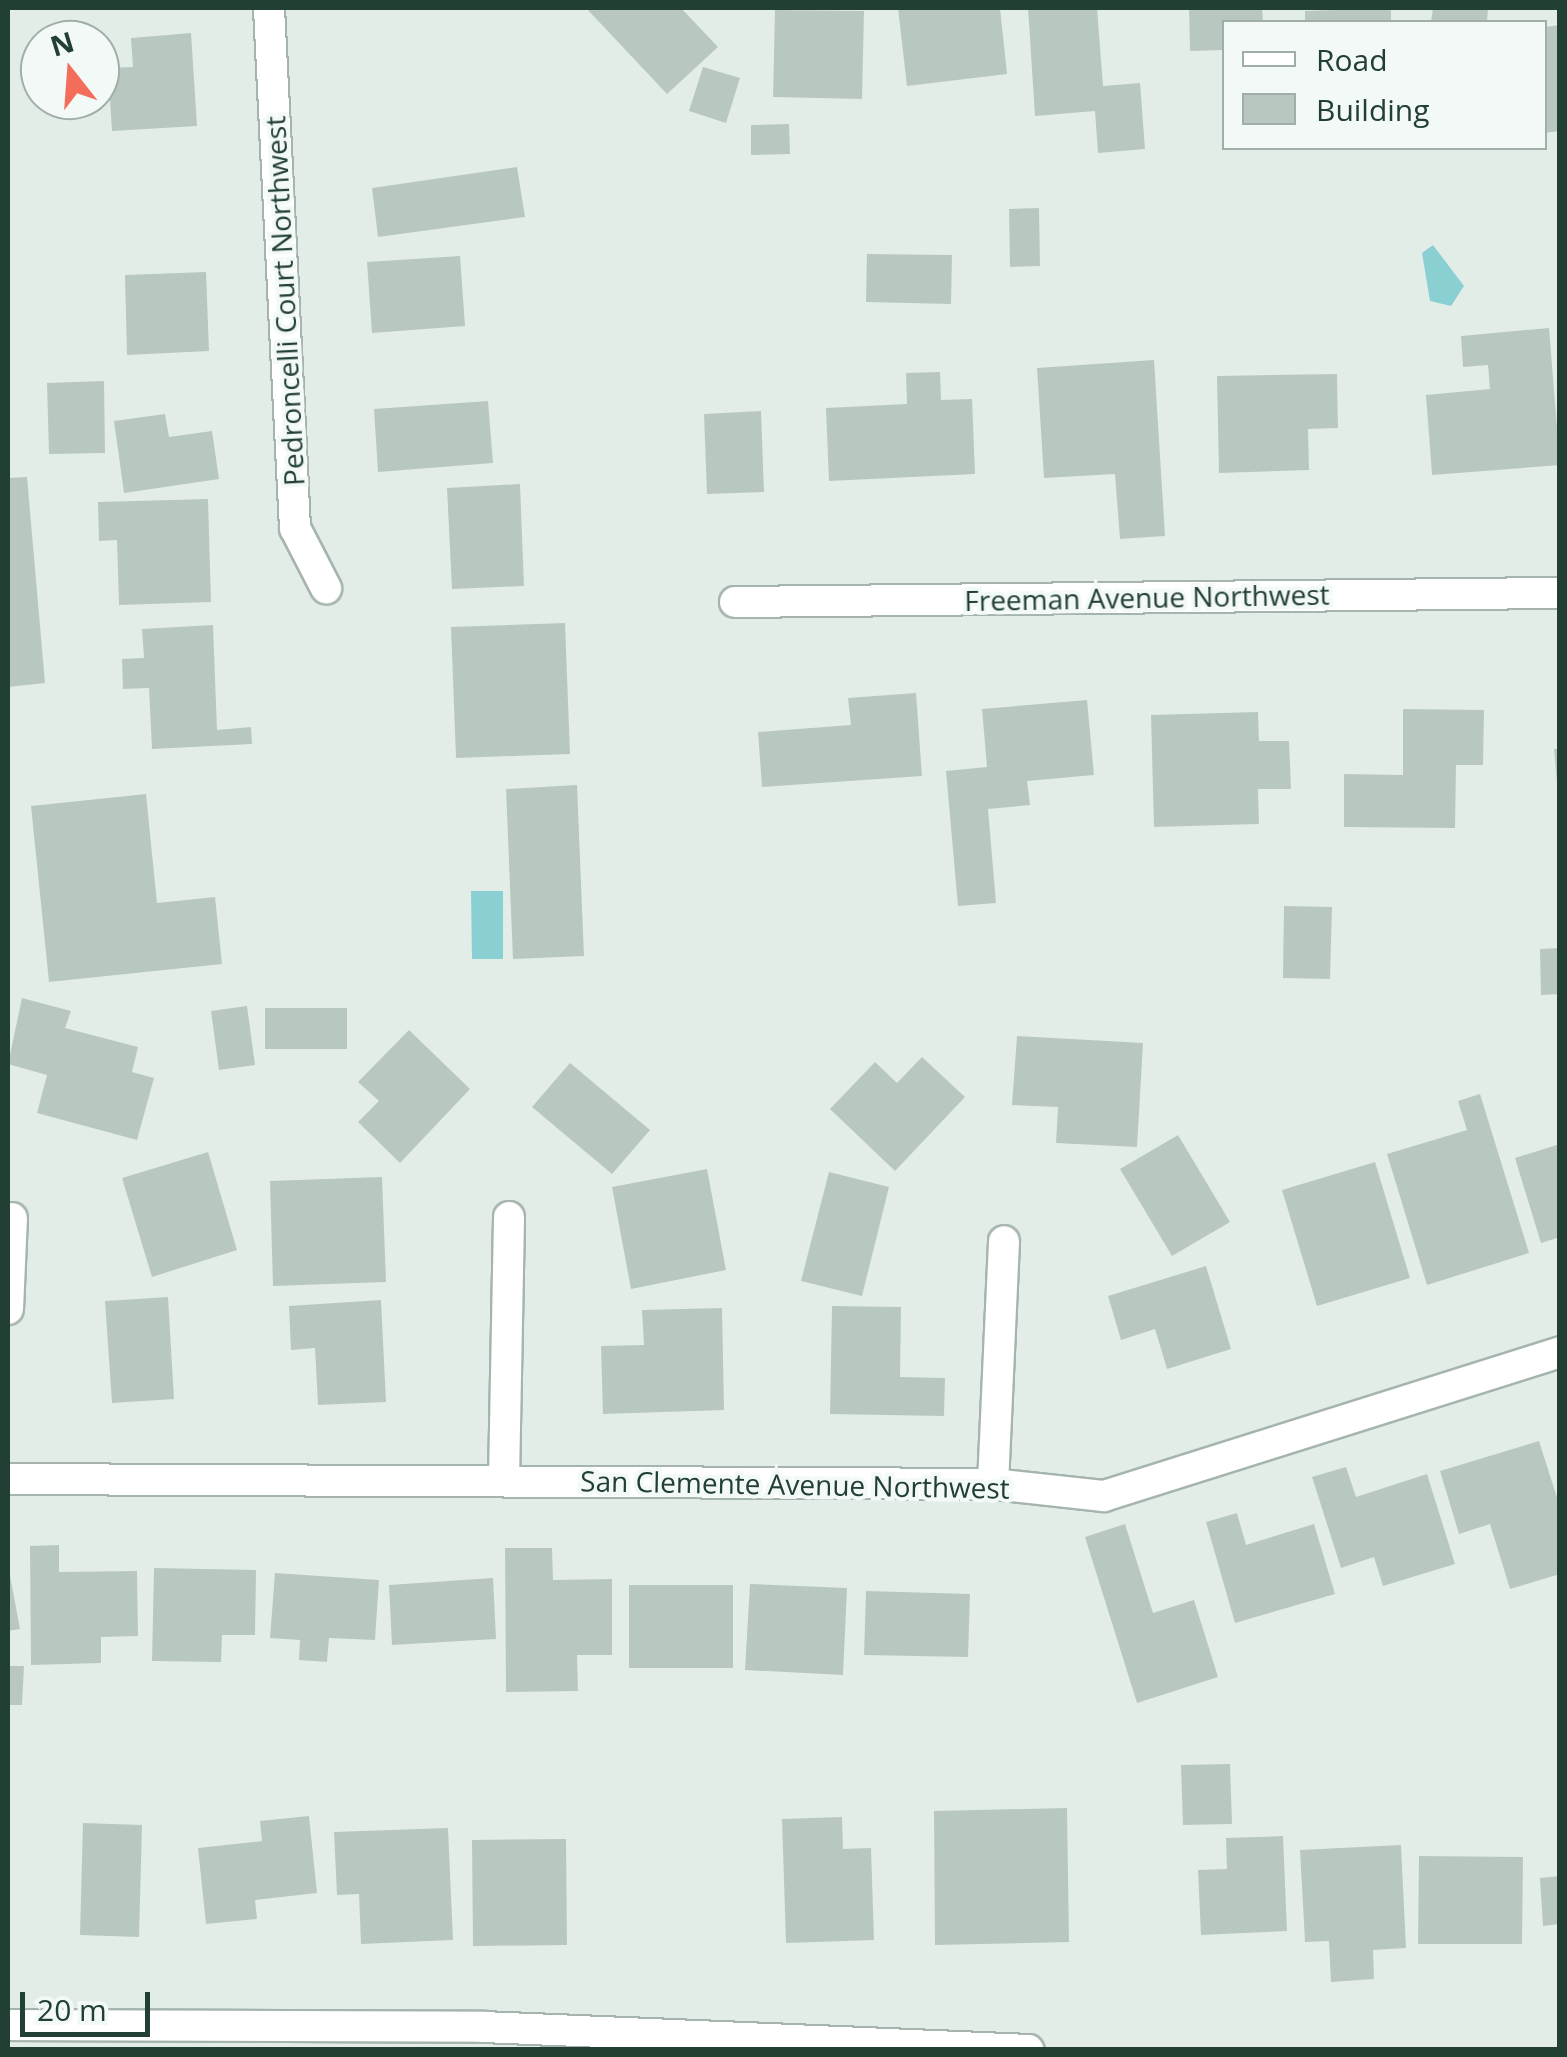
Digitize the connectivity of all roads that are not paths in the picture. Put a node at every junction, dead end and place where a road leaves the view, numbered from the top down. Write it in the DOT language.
graph roads {
  1 [pos="269,8"];
  2 [pos="326,588"];
  3 [pos="1560,593"];
  4 [pos="735,602"];
  5 [pos="509,1217"];
  6 [pos="12,1218"];
  7 [pos="1004,1241"];
  8 [pos="8,1310"];
  9 [pos="1560,1352"];
  10 [pos="8,1479"];
  11 [pos="504,1479"];
  12 [pos="993,1484"];
  13 [pos="8,2025"];
  14 [pos="1028,2050"];
  1 -- 2 [label="street, Pedroncelli Court Northwest"];
  3 -- 4 [label="street, Freeman Avenue Northwest"];
  5 -- 11 [label="street"];
  6 -- 8 [label="street"];
  7 -- 12 [label="street"];
  9 -- 12 [label="street, San Clemente Avenue Northwest"];
  10 -- 11 [label="street, San Clemente Avenue Northwest"];
  11 -- 12 [label="street, San Clemente Avenue Northwest"];
  13 -- 14 [label="street"];
}
